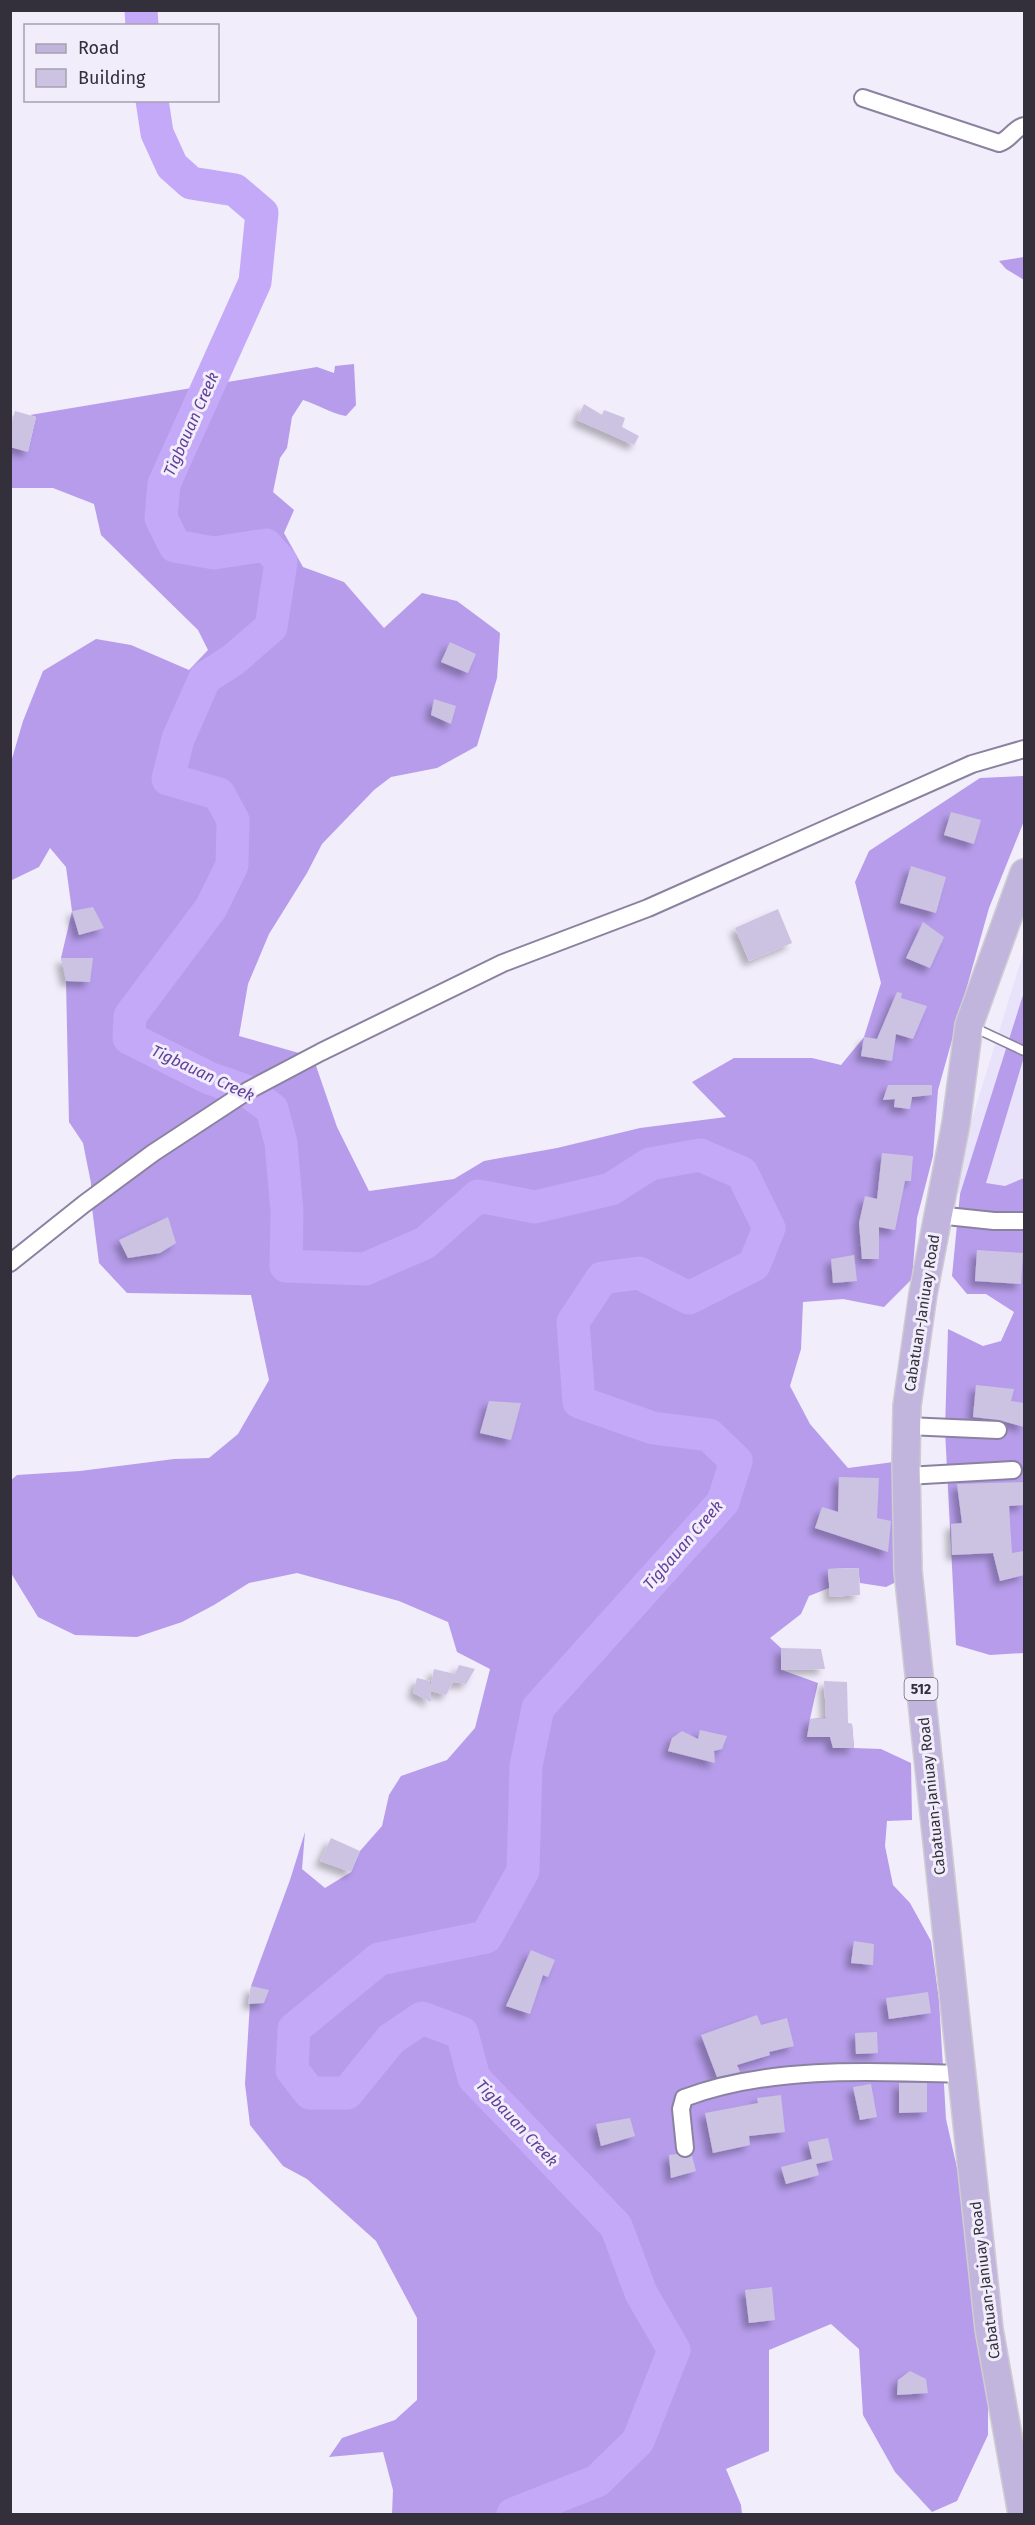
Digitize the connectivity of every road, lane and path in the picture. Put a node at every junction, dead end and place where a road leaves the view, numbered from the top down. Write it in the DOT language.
graph roads {
  1 [pos="863,98"];
  2 [pos="1024,126"];
  3 [pos="1024,749"];
  4 [pos="1024,873"];
  5 [pos="969,1025"];
  6 [pos="1024,1051"];
  7 [pos="937,1215"];
  8 [pos="1024,1221"];
  9 [pos="10,1263"];
  10 [pos="907,1426"];
  11 [pos="998,1430"];
  12 [pos="1013,1470"];
  13 [pos="906,1476"];
  14 [pos="962,2074"];
  15 [pos="685,2148"];
  16 [pos="1022,2514"];
  1 -- 2 [label="street"];
  3 -- 9 [label="street"];
  4 -- 5 [label="main road, Cabatuan-Janiuay Road / 512"];
  5 -- 6 [label="lane"];
  5 -- 7 [label="main road, Cabatuan-Janiuay Road / 512"];
  7 -- 8 [label="street"];
  7 -- 10 [label="main road, Cabatuan-Janiuay Road / 512"];
  10 -- 11 [label="street"];
  10 -- 13 [label="main road, Cabatuan-Janiuay Road / 512"];
  12 -- 13 [label="street"];
  13 -- 14 [label="main road, Cabatuan-Janiuay Road / 512"];
  14 -- 15 [label="street"];
  14 -- 16 [label="main road, Cabatuan-Janiuay Road / 512"];
}
